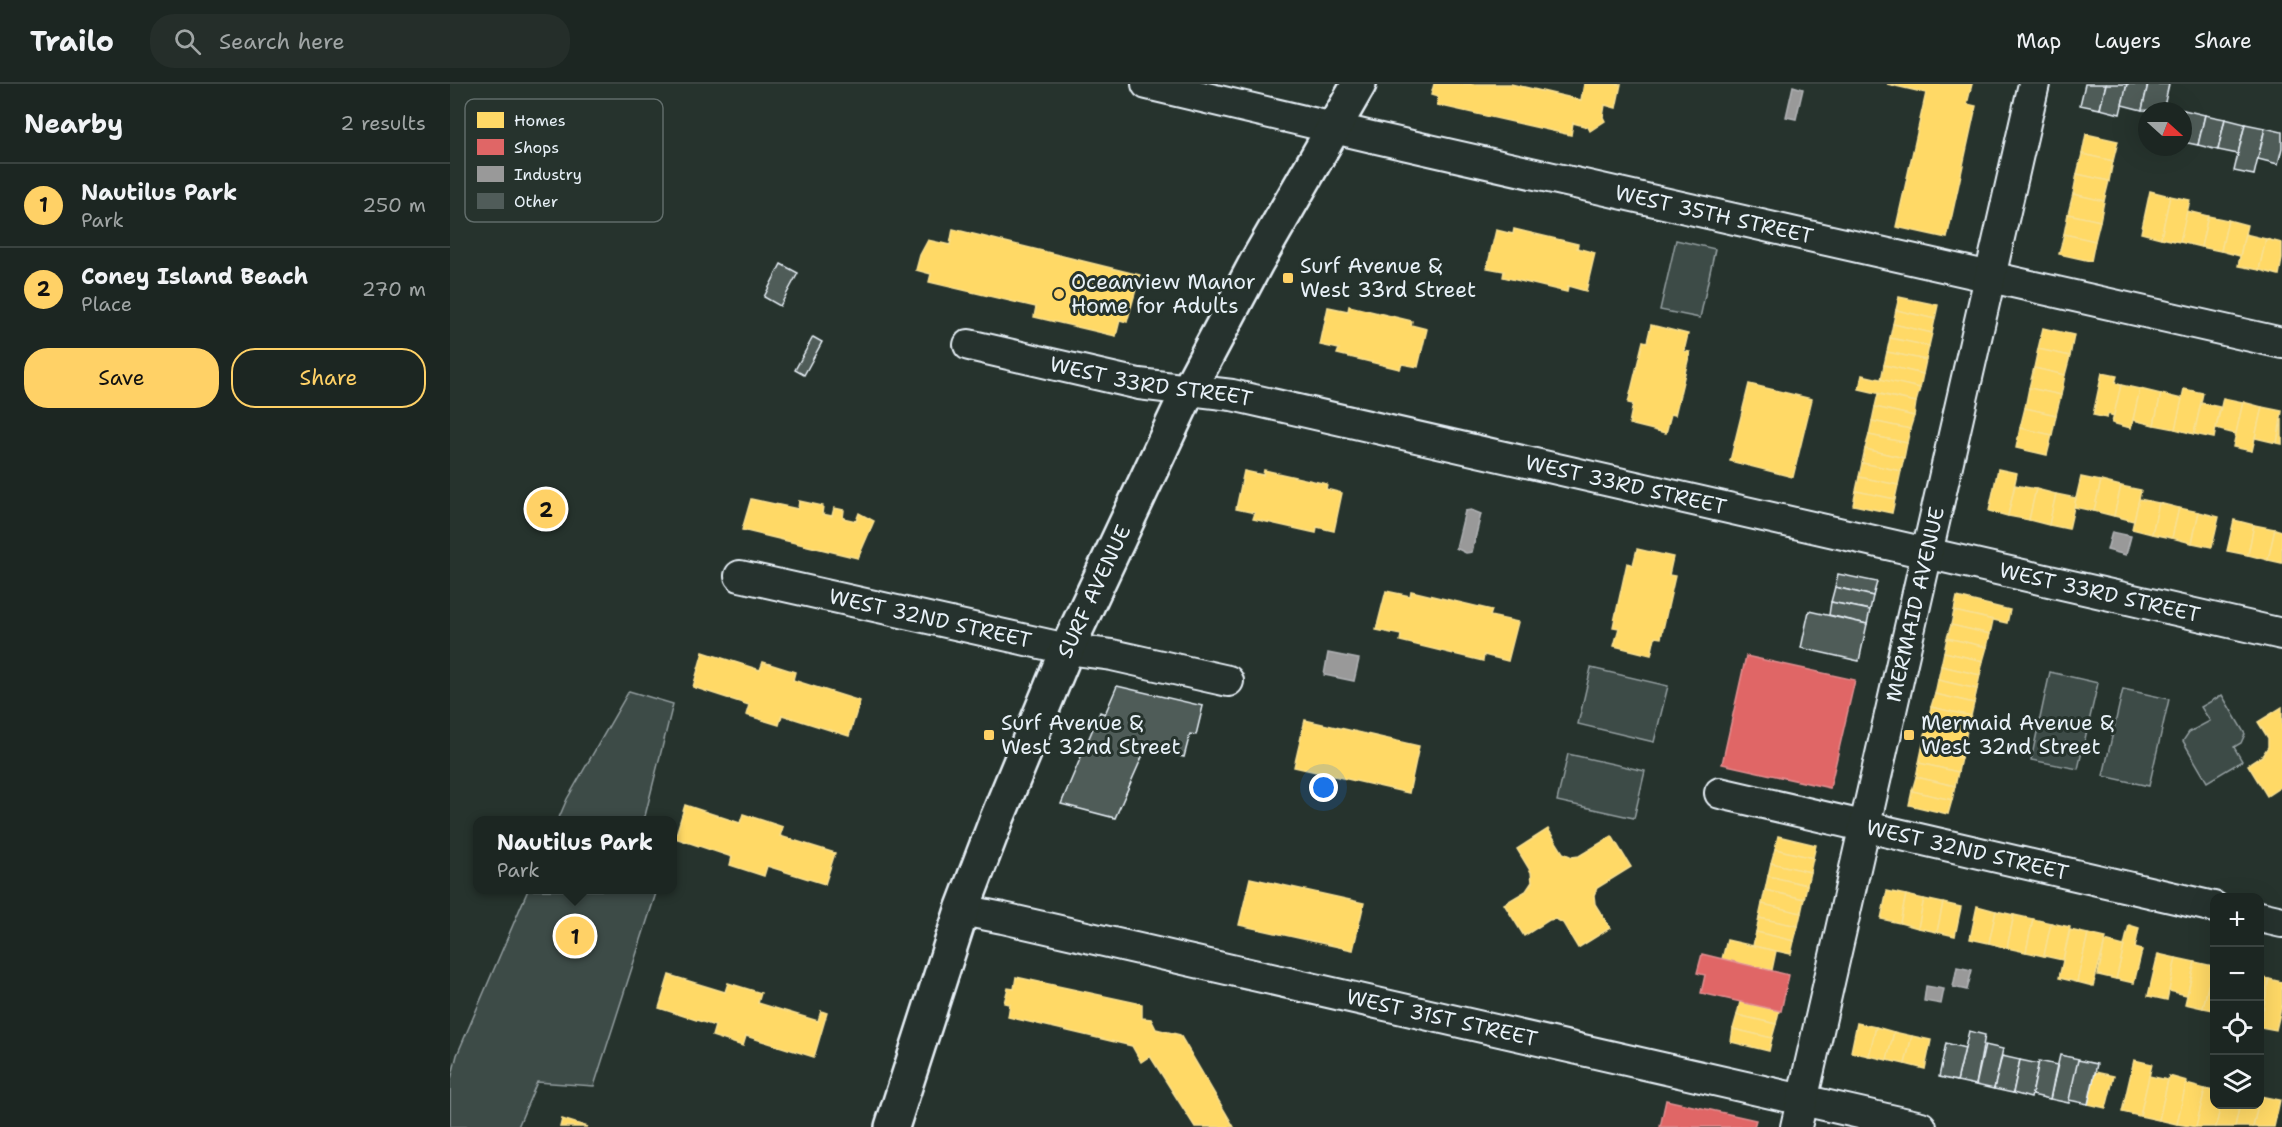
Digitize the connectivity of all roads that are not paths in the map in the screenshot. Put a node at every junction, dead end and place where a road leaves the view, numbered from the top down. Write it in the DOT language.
graph roads {
  1 [pos="1147,84"];
  2 [pos="1359,84"];
  3 [pos="2034,84"];
  4 [pos="1332,128"];
  5 [pos="1989,278"];
  6 [pos="2282,344"];
  7 [pos="969,345"];
  8 [pos="1189,389"];
  9 [pos="1926,552"];
  10 [pos="740,576"];
  11 [pos="2282,633"];
  12 [pos="1067,649"];
  13 [pos="1228,681"];
  14 [pos="1720,793"];
  15 [pos="1864,827"];
  16 [pos="2210,906"];
  17 [pos="962,910"];
  18 [pos="2264,918"];
  19 [pos="2282,922"];
  20 [pos="1799,1113"];
  21 [pos="891,1127"];
  22 [pos="1920,1127"];
  1 -- 4 [label="street, WEST 35TH STREET"];
  2 -- 4 [label="main road, SURF AVENUE"];
  3 -- 5 [label="street, MERMAID AVENUE"];
  4 -- 5 [label="street, WEST 35TH STREET"];
  4 -- 8 [label="main road, SURF AVENUE"];
  5 -- 6 [label="street, WEST 35TH STREET"];
  5 -- 9 [label="street, MERMAID AVENUE"];
  7 -- 8 [label="street, WEST 33RD STREET"];
  8 -- 9 [label="street, WEST 33RD STREET"];
  8 -- 12 [label="main road, SURF AVENUE"];
  9 -- 11 [label="street, WEST 33RD STREET"];
  9 -- 15 [label="street, MERMAID AVENUE"];
  10 -- 12 [label="street, WEST 32ND STREET"];
  12 -- 13 [label="street, WEST 32ND STREET"];
  12 -- 17 [label="main road, SURF AVENUE"];
  14 -- 15 [label="street, WEST 32ND STREET"];
  15 -- 16 [label="street, WEST 32ND STREET"];
  15 -- 20 [label="street, MERMAID AVENUE"];
  17 -- 20 [label="street, WEST 31ST STREET"];
  17 -- 21 [label="main road, SURF AVENUE"];
  18 -- 19 [label="street"];
  20 -- 22 [label="street, WEST 31ST STREET"];
}
